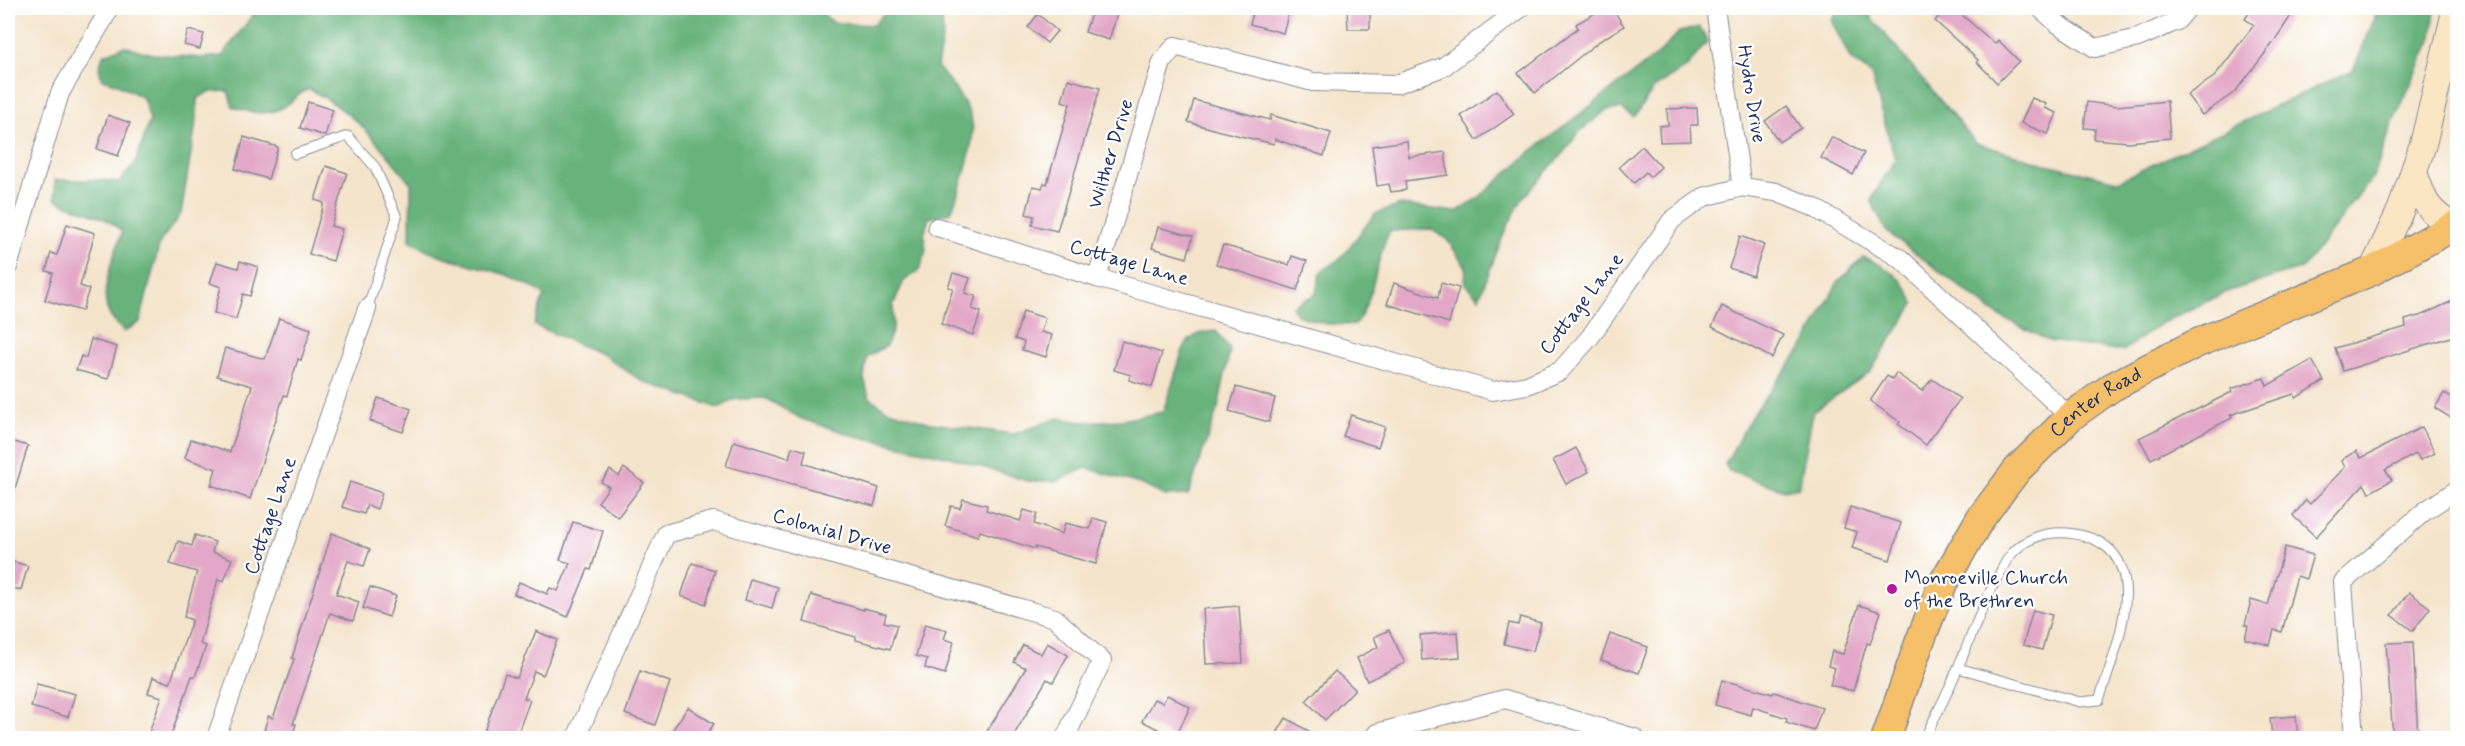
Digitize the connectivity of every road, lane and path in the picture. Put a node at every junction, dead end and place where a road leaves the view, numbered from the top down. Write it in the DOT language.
graph roads {
  1 [pos="107,8"];
  2 [pos="1521,8"];
  3 [pos="1716,8"];
  4 [pos="2040,8"];
  5 [pos="2188,8"];
  6 [pos="2456,8"];
  7 [pos="295,154"];
  8 [pos="2414,172"];
  9 [pos="1742,187"];
  10 [pos="2456,225"];
  11 [pos="937,227"];
  12 [pos="8,267"];
  13 [pos="2372,271"];
  14 [pos="1097,278"];
  15 [pos="367,309"];
  16 [pos="2070,417"];
  17 [pos="2457,489"];
  18 [pos="1958,668"];
  19 [pos="216,738"];
  20 [pos="576,738"];
  21 [pos="1065,738"];
  22 [pos="1373,738"];
  23 [pos="1635,738"];
  24 [pos="1886,738"];
  25 [pos="1925,738"];
  26 [pos="2354,738"];
  1 -- 12 [label="street"];
  2 -- 14 [label="street, Wilther Drive"];
  3 -- 9 [label="street, Hydro Drive"];
  4 -- 5 [label="street"];
  6 -- 8 [label="street"];
  7 -- 15 [label="lane"];
  8 -- 10 [label="street"];
  8 -- 13 [label="street"];
  9 -- 14 [label="street, Cottage Lane"];
  9 -- 16 [label="street, Cottage Lane"];
  10 -- 13 [label="main road, Center Road"];
  11 -- 14 [label="street, Cottage Lane"];
  13 -- 16 [label="main road, Center Road"];
  15 -- 19 [label="street, Cottage Lane"];
  16 -- 24 [label="main road, Center Road"];
  17 -- 26 [label="street"];
  18 -- 18 [label="lane"];
  18 -- 25 [label="lane"];
  20 -- 21 [label="street, Colonial Drive"];
  22 -- 23 [label="street"];
}
